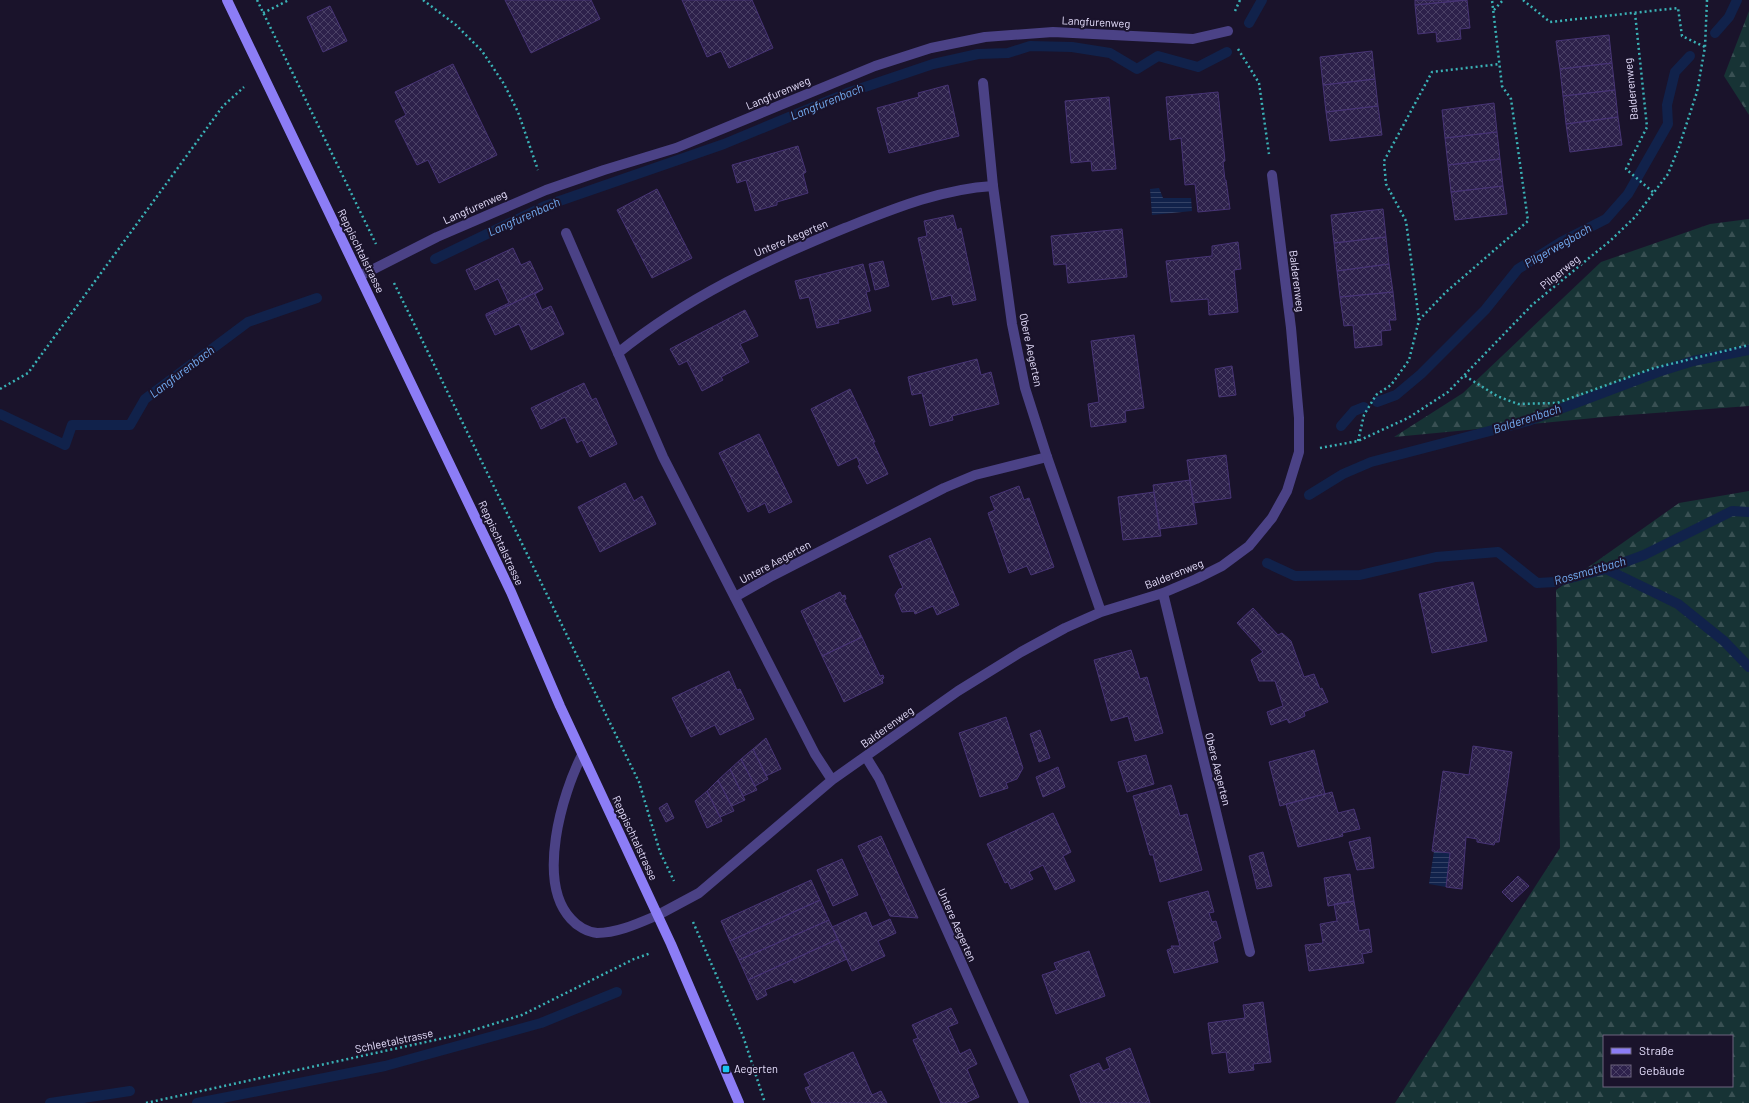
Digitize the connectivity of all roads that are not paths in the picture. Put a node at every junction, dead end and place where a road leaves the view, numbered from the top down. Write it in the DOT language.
graph roads {
  1 [pos="227,0"];
  2 [pos="1228,31"];
  3 [pos="983,83"];
  4 [pos="1272,175"];
  5 [pos="992,186"];
  6 [pos="566,233"];
  7 [pos="360,276"];
  8 [pos="618,353"];
  9 [pos="1047,457"];
  10 [pos="1163,593"];
  11 [pos="735,597"];
  12 [pos="1101,612"];
  13 [pos="582,755"];
  14 [pos="866,757"];
  15 [pos="832,780"];
  16 [pos="658,915"];
  17 [pos="1250,952"];
  18 [pos="739,1103"];
  19 [pos="1024,1103"];
  1 -- 7 [label="main road, Reppischtalstrasse"];
  2 -- 7 [label="street, Langfurenweg"];
  3 -- 5 [label="street, Obere Aegerten"];
  4 -- 10 [label="street, Balderenweg"];
  5 -- 8 [label="street, Untere Aegerten"];
  5 -- 9 [label="street, Obere Aegerten"];
  6 -- 8 [label="street, Untere Aegerten"];
  7 -- 13 [label="main road, Reppischtalstrasse"];
  8 -- 11 [label="street, Untere Aegerten"];
  9 -- 11 [label="street, Untere Aegerten"];
  9 -- 12 [label="street, Obere Aegerten"];
  10 -- 12 [label="street, Balderenweg"];
  10 -- 17 [label="street, Obere Aegerten"];
  11 -- 15 [label="street, Untere Aegerten"];
  12 -- 14 [label="street, Balderenweg"];
  13 -- 16 [label="main road, Reppischtalstrasse"];
  13 -- 16 [label="street, Balderenweg"];
  14 -- 15 [label="street, Balderenweg"];
  14 -- 19 [label="street, Untere Aegerten"];
  15 -- 16 [label="street, Balderenweg"];
  16 -- 18 [label="main road, Reppischtalstrasse"];
}
